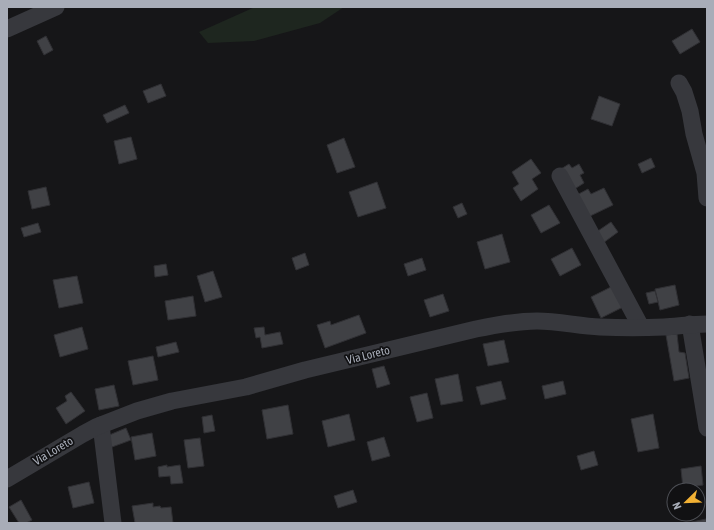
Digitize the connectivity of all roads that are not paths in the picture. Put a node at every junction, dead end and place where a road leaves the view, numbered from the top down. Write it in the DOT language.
graph roads {
  1 [pos="56,7"];
  2 [pos="7,30"];
  3 [pos="679,83"];
  4 [pos="560,176"];
  5 [pos="707,198"];
  6 [pos="690,324"];
  7 [pos="707,324"];
  8 [pos="641,328"];
  9 [pos="101,426"];
  10 [pos="707,428"];
  11 [pos="7,479"];
  12 [pos="113,523"];
  1 -- 2 [label="street"];
  3 -- 5 [label="street"];
  4 -- 8 [label="street"];
  6 -- 7 [label="street, Via Loreto"];
  6 -- 8 [label="street, Via Loreto"];
  6 -- 10 [label="street"];
  8 -- 9 [label="street, Via Loreto"];
  9 -- 11 [label="street, Via Loreto"];
  9 -- 12 [label="street"];
}
